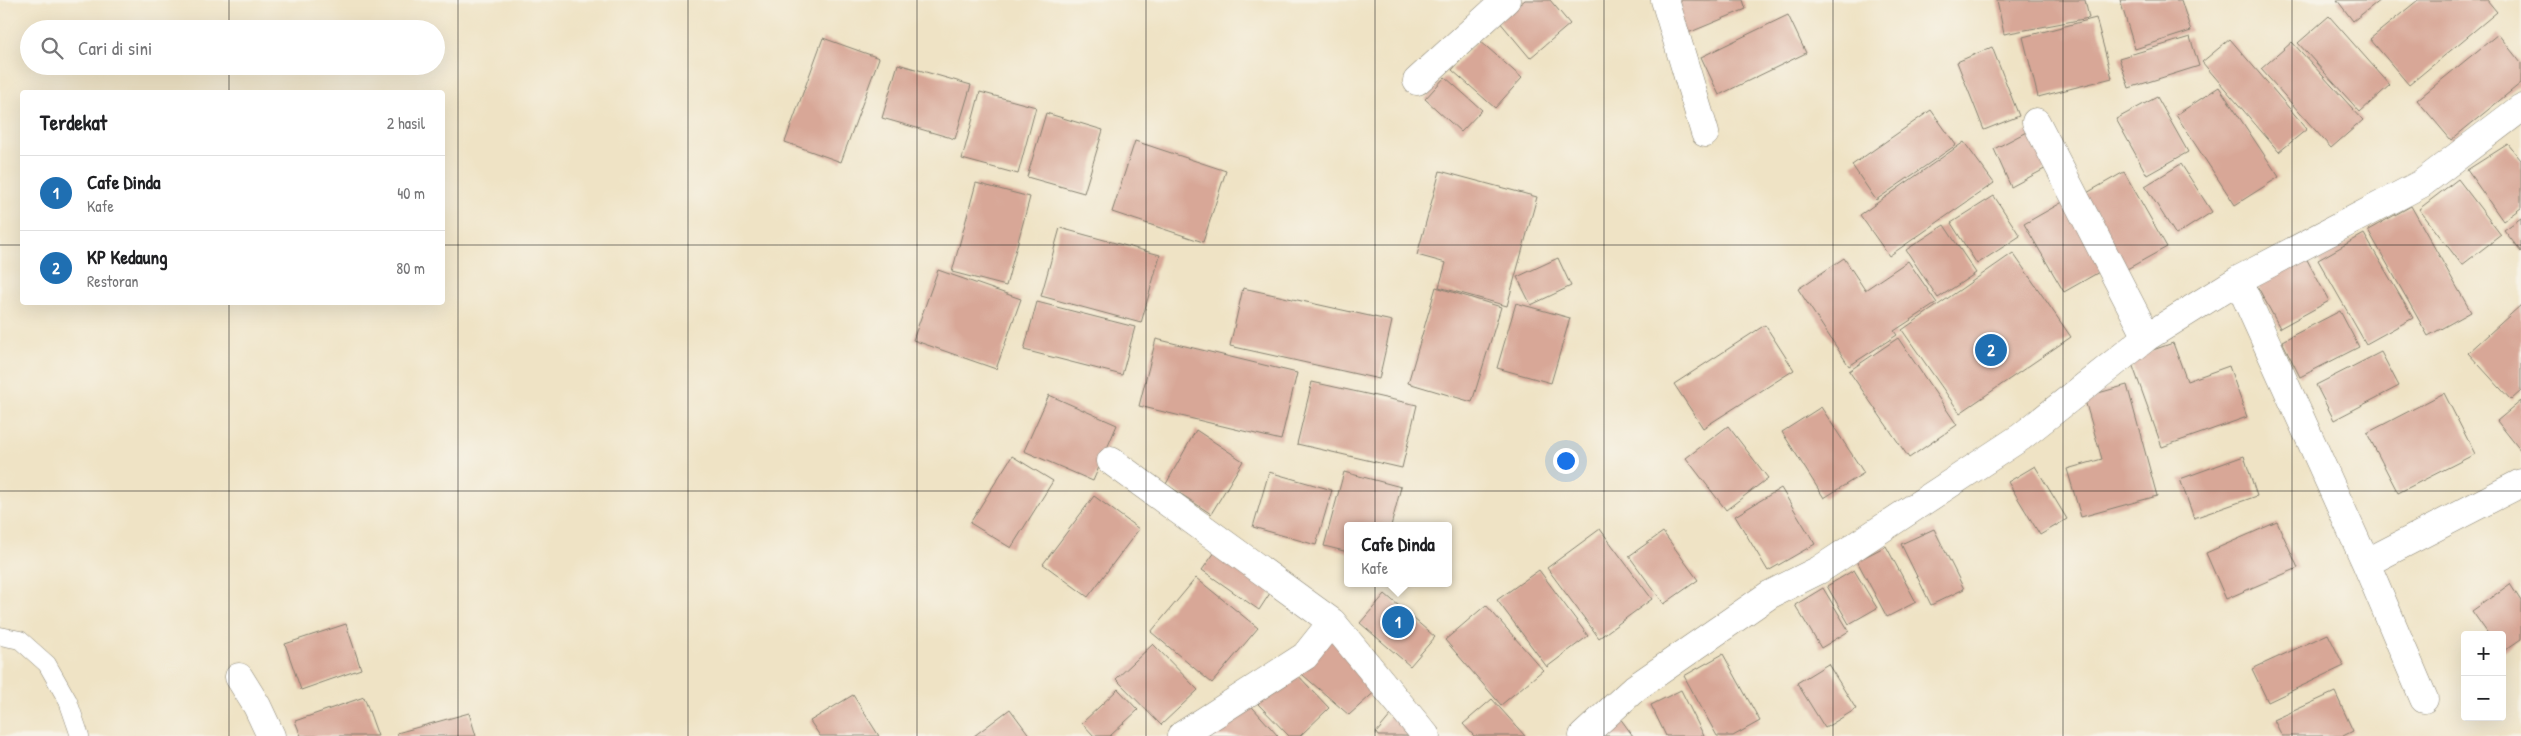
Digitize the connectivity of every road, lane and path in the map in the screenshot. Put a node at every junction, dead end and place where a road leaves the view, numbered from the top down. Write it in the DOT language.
graph roads {
  1 [pos="1506,0"];
  2 [pos="1665,0"];
  3 [pos="1417,81"];
  4 [pos="2521,108"];
  5 [pos="2036,122"];
  6 [pos="1706,133"];
  7 [pos="2238,280"];
  8 [pos="2147,337"];
  9 [pos="1111,461"];
  10 [pos="2521,483"];
  11 [pos="2366,563"];
  12 [pos="1332,622"];
  13 [pos="0,636"];
  14 [pos="239,677"];
  15 [pos="2424,699"];
  16 [pos="80,736"];
  17 [pos="271,736"];
  18 [pos="1181,736"];
  19 [pos="1426,736"];
  20 [pos="1583,736"];
  1 -- 3 [label="street"];
  2 -- 6 [label="street"];
  4 -- 7 [label="street"];
  5 -- 8 [label="street"];
  7 -- 8 [label="street"];
  7 -- 11 [label="street"];
  8 -- 20 [label="street"];
  9 -- 12 [label="street"];
  10 -- 11 [label="street"];
  11 -- 15 [label="street"];
  12 -- 18 [label="street"];
  12 -- 19 [label="street"];
  13 -- 16 [label="lane"];
  14 -- 17 [label="street"];
}
